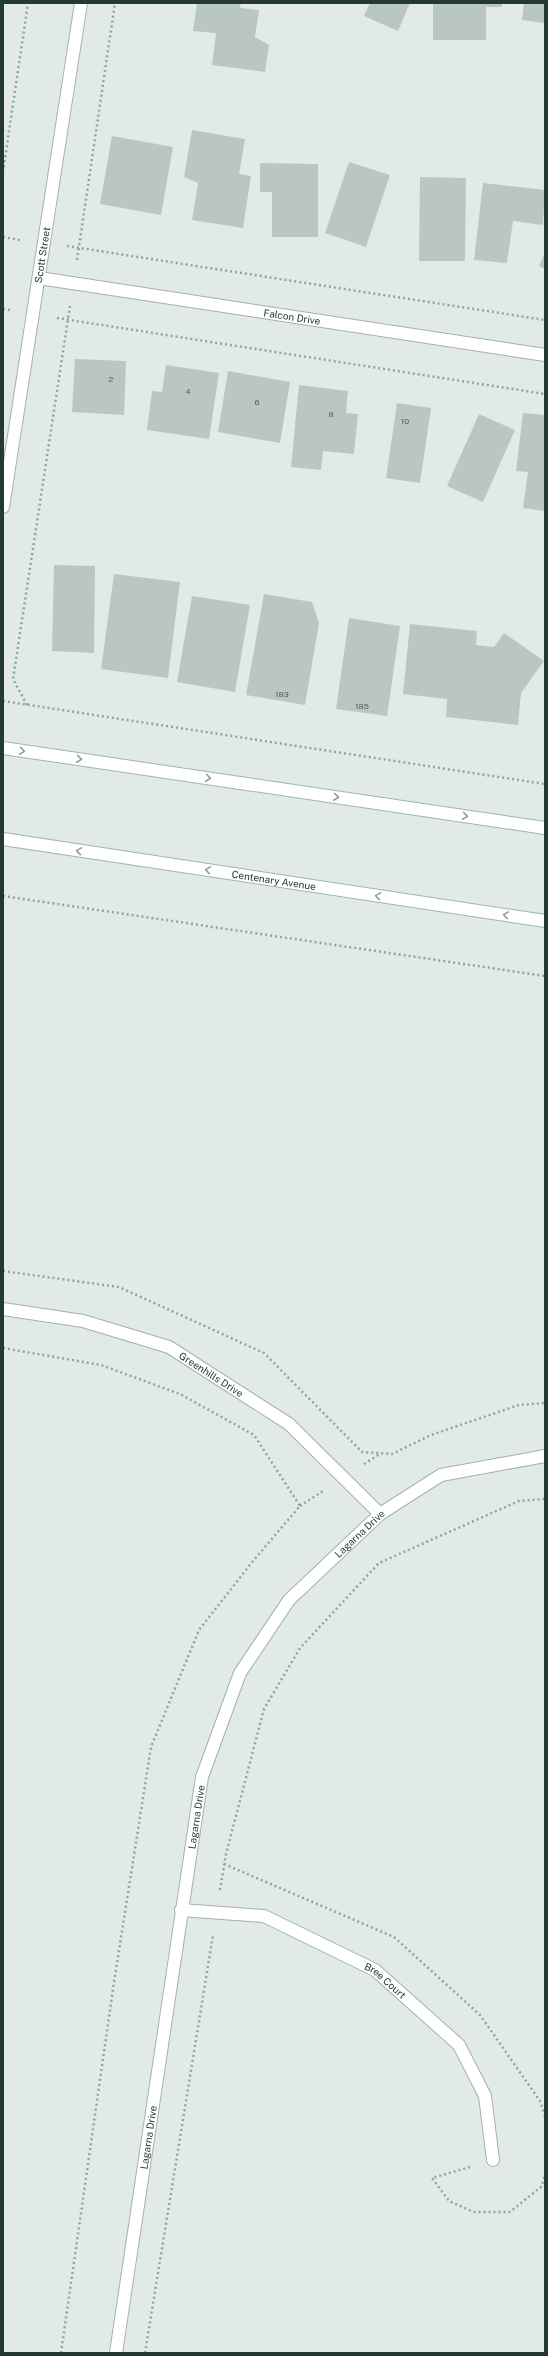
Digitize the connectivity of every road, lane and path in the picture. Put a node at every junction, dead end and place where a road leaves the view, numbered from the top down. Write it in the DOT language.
graph roads {
  1 [pos="28,3"];
  2 [pos="81,3"];
  3 [pos="115,3"];
  4 [pos="3,172"];
  5 [pos="3,237"];
  6 [pos="44,243"];
  7 [pos="78,248"];
  8 [pos="39,278"];
  9 [pos="73,283"];
  10 [pos="3,309"];
  11 [pos="34,314"];
  12 [pos="68,319"];
  13 [pos="545,320"];
  14 [pos="545,355"];
  15 [pos="545,394"];
  16 [pos="3,507"];
  17 [pos="3,701"];
  18 [pos="27,705"];
  19 [pos="3,748"];
  20 [pos="545,784"];
  21 [pos="545,828"];
  22 [pos="3,839"];
  23 [pos="3,896"];
  24 [pos="545,921"];
  25 [pos="545,976"];
  26 [pos="3,1271"];
  27 [pos="3,1310"];
  28 [pos="3,1348"];
  29 [pos="545,1402"];
  30 [pos="545,1456"];
  31 [pos="545,1499"];
  32 [pos="380,1514"];
  33 [pos="181,1910"];
  34 [pos="216,1913"];
  35 [pos="493,2160"];
  36 [pos="545,2174"];
  37 [pos="61,2353"];
  38 [pos="116,2353"];
  39 [pos="145,2353"];
  1 -- 4 [label="path"];
  2 -- 6 [label="street, Scott Street"];
  3 -- 7 [label="path"];
  5 -- 6 [label="path"];
  6 -- 7 [label="path"];
  6 -- 8 [label="street, Scott Street"];
  7 -- 9 [label="path"];
  7 -- 13 [label="path"];
  8 -- 9 [label="street, Falcon Drive"];
  8 -- 11 [label="street, Scott Street"];
  9 -- 12 [label="path"];
  9 -- 14 [label="street, Falcon Drive"];
  10 -- 11 [label="path"];
  11 -- 12 [label="path"];
  11 -- 16 [label="street, Scott Street"];
  12 -- 15 [label="path"];
  12 -- 18 [label="path"];
  17 -- 18 [label="path"];
  18 -- 20 [label="path"];
  19 -- 21 [label="street, one-way"];
  24 -- 22 [label="street, Centenary Avenue, one-way"];
  23 -- 25 [label="path"];
  26 -- 29 [label="path"];
  27 -- 32 [label="street, Greenhills Drive"];
  28 -- 37 [label="path"];
  30 -- 32 [label="street, Lagarna Drive"];
  31 -- 34 [label="path"];
  32 -- 33 [label="street, Lagarna Drive"];
  33 -- 34 [label="street, Bree Court"];
  33 -- 38 [label="street, Lagarna Drive"];
  34 -- 35 [label="street, Bree Court"];
  34 -- 39 [label="path"];
  35 -- 36 [label="path"];
}
